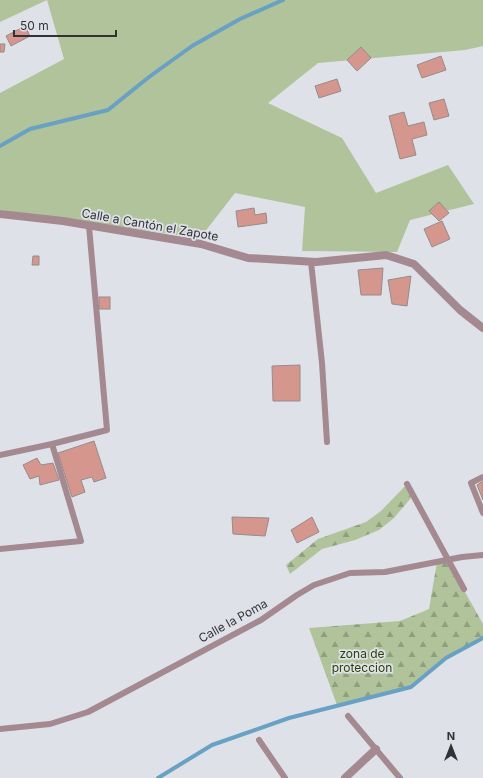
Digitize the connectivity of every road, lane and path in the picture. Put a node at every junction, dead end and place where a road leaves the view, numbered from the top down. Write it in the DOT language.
graph roads {
  1 [pos="0,214"];
  2 [pos="89,226"];
  3 [pos="311,262"];
  4 [pos="483,328"];
  5 [pos="327,442"];
  6 [pos="52,444"];
  7 [pos="0,455"];
  8 [pos="483,476"];
  9 [pos="407,484"];
  10 [pos="483,513"];
  11 [pos="0,549"];
  12 [pos="483,555"];
  13 [pos="447,560"];
  14 [pos="464,589"];
  15 [pos="348,716"];
  16 [pos="0,729"];
  17 [pos="259,740"];
  18 [pos="376,749"];
  19 [pos="285,778"];
  20 [pos="345,778"];
  21 [pos="400,778"];
  1 -- 2 [label="street, Calle a Cantón el Zapote"];
  2 -- 3 [label="street, Calle a Cantón el Zapote"];
  2 -- 6 [label="lane"];
  3 -- 4 [label="street, Calle a Cantón el Zapote"];
  3 -- 5 [label="lane"];
  6 -- 7 [label="lane"];
  6 -- 11 [label="lane"];
  8 -- 10 [label="lane"];
  9 -- 13 [label="lane"];
  12 -- 13 [label="lane, Calle la Poma"];
  13 -- 14 [label="lane"];
  13 -- 16 [label="lane, Calle la Poma"];
  15 -- 18 [label="lane"];
  17 -- 19 [label="lane"];
  18 -- 20 [label="street"];
  18 -- 21 [label="lane"];
}
